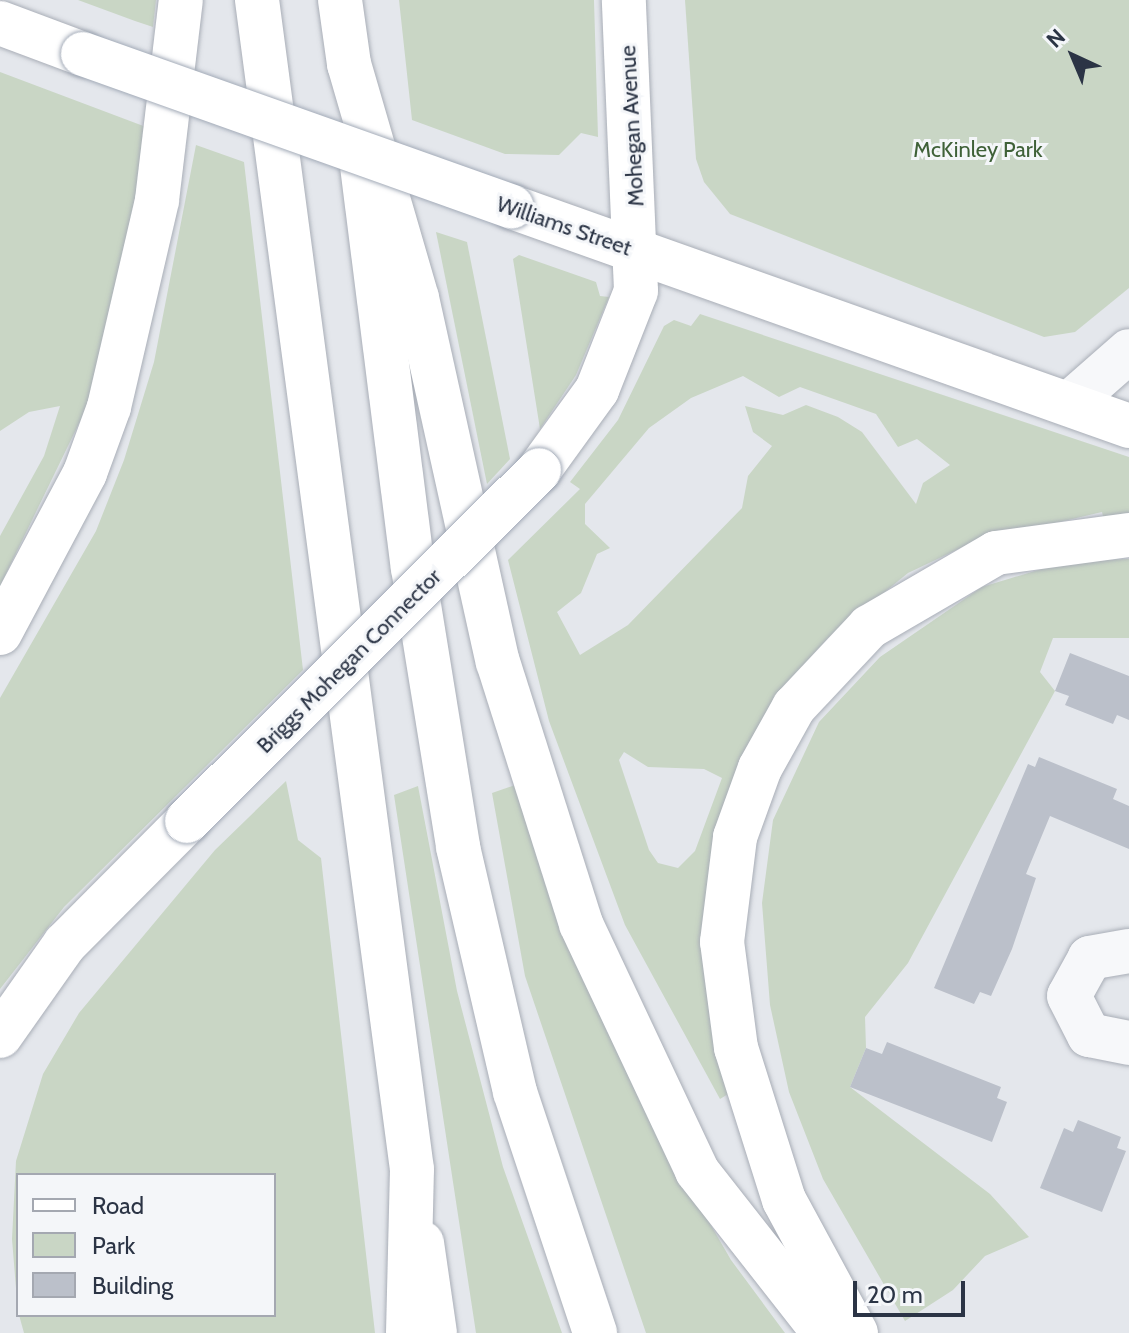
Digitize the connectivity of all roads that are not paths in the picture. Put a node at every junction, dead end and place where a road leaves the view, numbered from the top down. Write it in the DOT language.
graph roads {
  1 [pos="181,0"];
  2 [pos="257,0"];
  3 [pos="340,0"];
  4 [pos="624,0"];
  5 [pos="0,23"];
  6 [pos="349,64"];
  7 [pos="639,252"];
  8 [pos="1129,351"];
  9 [pos="1071,402"];
  10 [pos="1129,426"];
  11 [pos="1129,535"];
  12 [pos="0,633"];
  13 [pos="1129,951"];
  14 [pos="0,1036"];
  15 [pos="1129,1043"];
  16 [pos="412,1169"];
  17 [pos="408,1333"];
  18 [pos="435,1333"];
  19 [pos="595,1333"];
  20 [pos="824,1333"];
  21 [pos="856,1333"];
  1 -- 12 [label="main road"];
  2 -- 16 [label="main road"];
  3 -- 6 [label="main road"];
  4 -- 7 [label="main road, Mohegan Avenue"];
  5 -- 7 [label="main road, Williams Street, bridge"];
  6 -- 19 [label="main road"];
  6 -- 20 [label="main road"];
  7 -- 9 [label="main road, Williams Street"];
  7 -- 14 [label="main road, Briggs Mohegan Connector, bridge"];
  8 -- 9 [label="street"];
  9 -- 10 [label="main road, Williams Street"];
  11 -- 21 [label="main road"];
  13 -- 15 [label="street"];
  16 -- 17 [label="main road"];
  16 -- 18 [label="main road"];
}
